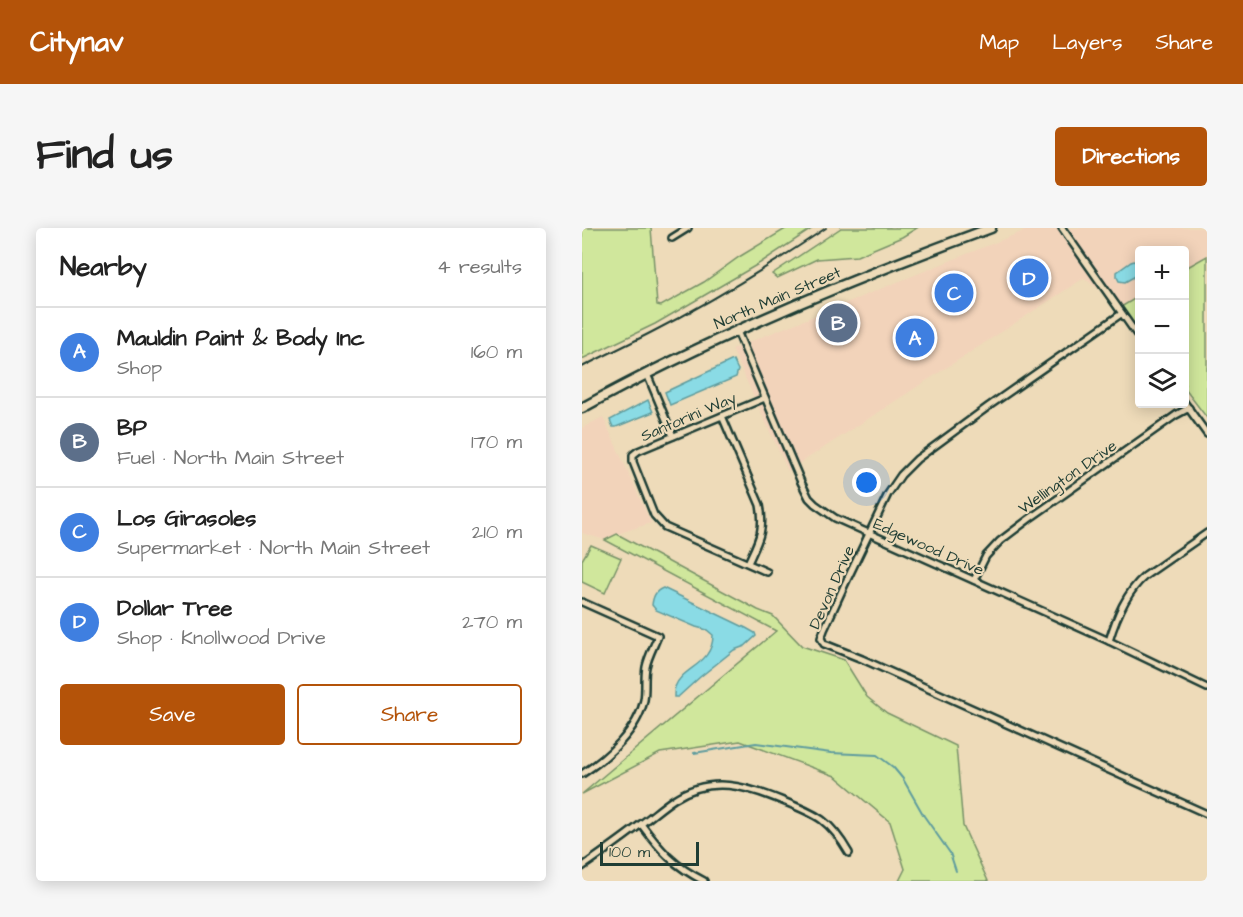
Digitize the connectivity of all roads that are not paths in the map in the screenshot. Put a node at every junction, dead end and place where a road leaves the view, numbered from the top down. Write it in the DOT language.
graph roads {
  1 [pos="688,228"];
  2 [pos="991,228"];
  3 [pos="1062,228"];
  4 [pos="672,238"];
  5 [pos="1121,314"];
  6 [pos="737,331"];
  7 [pos="1135,332"];
  8 [pos="647,374"];
  9 [pos="765,398"];
  10 [pos="582,408"];
  11 [pos="1189,408"];
  12 [pos="722,416"];
  13 [pos="1207,434"];
  14 [pos="673,436"];
  15 [pos="1207,533"];
  16 [pos="869,534"];
  17 [pos="748,564"];
  18 [pos="767,572"];
  19 [pos="974,580"];
  20 [pos="582,602"];
  21 [pos="1108,641"];
  22 [pos="1207,688"];
  23 [pos="582,774"];
  24 [pos="1207,814"];
  25 [pos="641,824"];
  26 [pos="849,853"];
  27 [pos="582,867"];
  28 [pos="704,881"];
  1 -- 4 [label="street"];
  2 -- 6 [label="main road, North Main Street"];
  3 -- 5 [label="street"];
  5 -- 7 [label="street"];
  5 -- 16 [label="street, Devon Drive"];
  6 -- 8 [label="main road, North Main Street"];
  6 -- 9 [label="street, Edgewood Drive"];
  8 -- 10 [label="main road, North Main Street"];
  8 -- 14 [label="street"];
  9 -- 12 [label="street, Santorini Way"];
  9 -- 16 [label="street, Edgewood Drive"];
  11 -- 13 [label="street"];
  11 -- 19 [label="street, Wellington Drive"];
  12 -- 14 [label="street, Santorini Way"];
  12 -- 17 [label="street"];
  14 -- 17 [label="street, Santorini Way"];
  15 -- 21 [label="street"];
  16 -- 19 [label="street, Edgewood Drive"];
  16 -- 24 [label="street, Devon Drive"];
  17 -- 18 [label="street, Santorini Way"];
  19 -- 21 [label="street, Edgewood Drive"];
  20 -- 23 [label="street"];
  21 -- 22 [label="street, Edgewood Drive"];
  25 -- 26 [label="street"];
  25 -- 27 [label="street"];
  25 -- 28 [label="street"];
}
